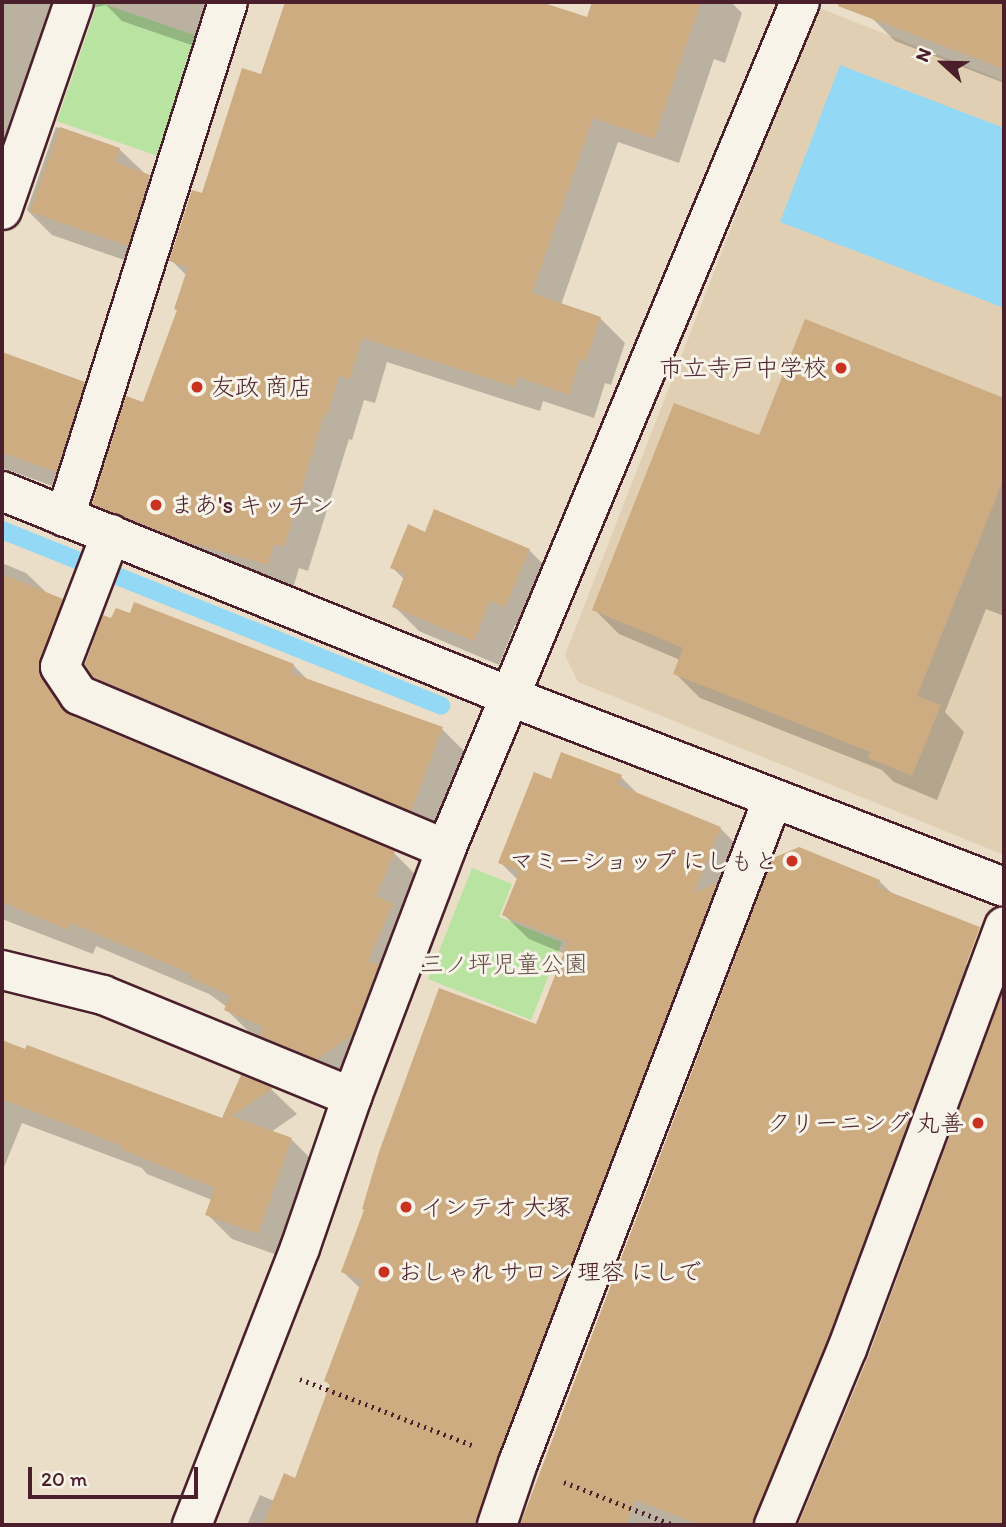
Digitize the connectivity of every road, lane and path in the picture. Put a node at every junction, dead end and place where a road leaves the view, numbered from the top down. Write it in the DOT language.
graph roads {
  1 [pos="74,2"];
  2 [pos="228,2"];
  3 [pos="800,2"];
  4 [pos="2,210"];
  5 [pos="2,491"];
  6 [pos="65,517"];
  7 [pos="111,534"];
  8 [pos="511,697"];
  9 [pos="773,799"];
  10 [pos="446,849"];
  11 [pos="1004,887"];
  12 [pos="1004,926"];
  13 [pos="2,970"];
  14 [pos="352,1097"];
  15 [pos="256,1362"];
  16 [pos="517,1463"];
  17 [pos="192,1525"];
  18 [pos="497,1525"];
  19 [pos="674,1525"];
  20 [pos="774,1525"];
  1 -- 4 [label="street"];
  2 -- 6 [label="street"];
  3 -- 8 [label="street"];
  5 -- 6 [label="street"];
  6 -- 7 [label="street"];
  7 -- 8 [label="street"];
  7 -- 10 [label="street"];
  8 -- 9 [label="street"];
  8 -- 10 [label="street"];
  9 -- 11 [label="street"];
  9 -- 16 [label="street"];
  10 -- 14 [label="street"];
  12 -- 20 [label="street"];
  13 -- 14 [label="street"];
  14 -- 15 [label="street"];
  15 -- 16 [label="path"];
  15 -- 17 [label="street"];
  16 -- 18 [label="street"];
  16 -- 19 [label="path"];
}
